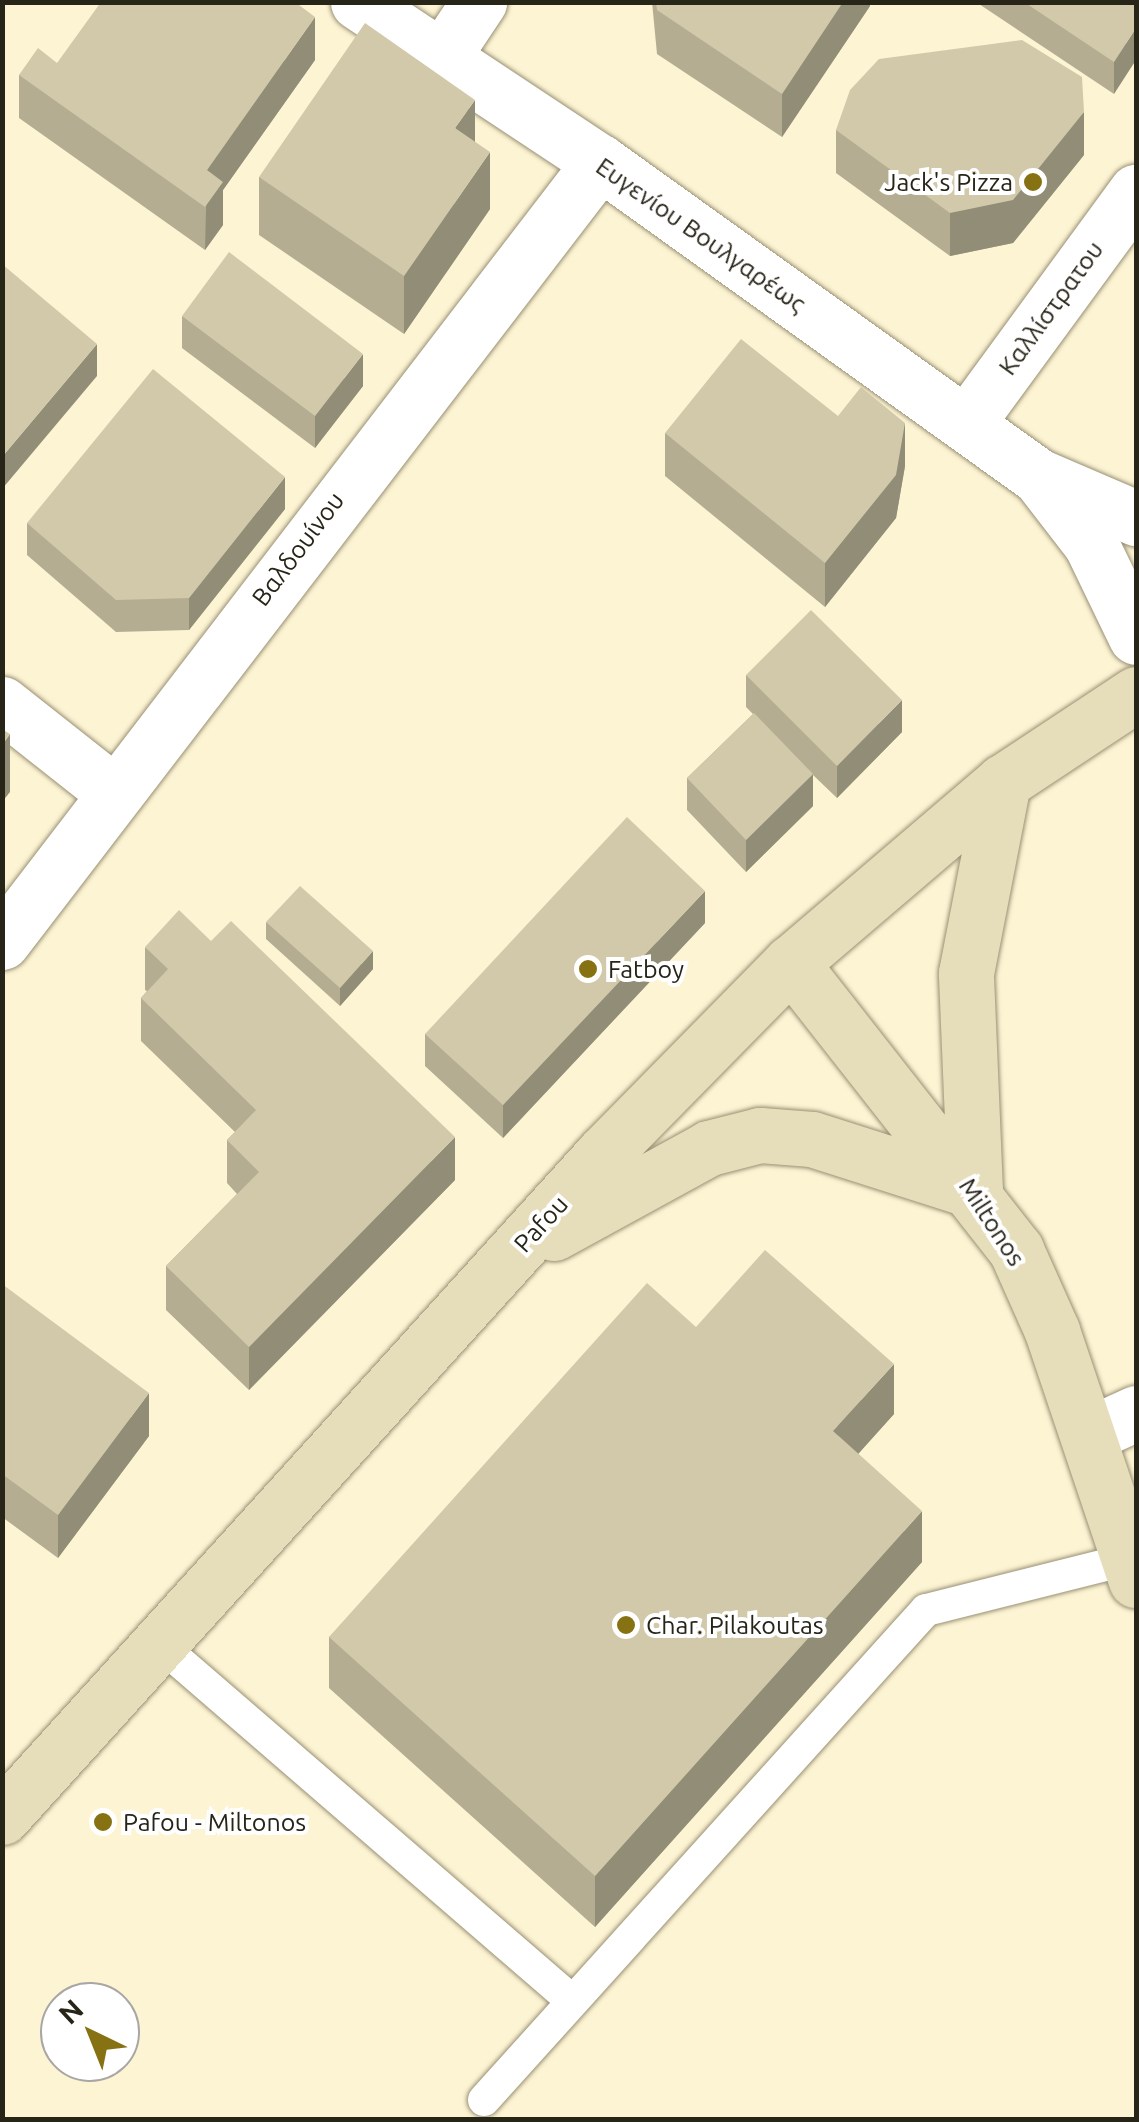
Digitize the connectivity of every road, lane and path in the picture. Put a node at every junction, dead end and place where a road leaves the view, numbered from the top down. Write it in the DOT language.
graph roads {
  1 [pos="358,2"];
  2 [pos="479,2"];
  3 [pos="442,58"];
  4 [pos="600,162"];
  5 [pos="1136,192"];
  6 [pos="966,424"];
  7 [pos="1038,476"];
  8 [pos="1136,518"];
  9 [pos="1136,637"];
  10 [pos="1136,694"];
  11 [pos="2,704"];
  12 [pos="1003,782"];
  13 [pos="112,791"];
  14 [pos="2,942"];
  15 [pos="791,964"];
  16 [pos="975,1191"];
  17 [pos="510,1258"];
  18 [pos="1112,1424"];
  19 [pos="1133,1569"];
  20 [pos="158,1643"];
  21 [pos="2,1817"];
  22 [pos="570,1999"];
  23 [pos="484,2100"];
  1 -- 3 [label="street, Ευγενίου Βουλγαρέως"];
  2 -- 3 [label="street"];
  3 -- 4 [label="street, Ευγενίου Βουλγαρέως"];
  4 -- 6 [label="street, Ευγενίου Βουλγαρέως"];
  4 -- 13 [label="street, Βαλδουίνου"];
  5 -- 6 [label="street, Καλλίστρατου"];
  6 -- 7 [label="street, Ευγενίου Βουλγαρέως"];
  7 -- 8 [label="street, Ευγενίου Βουλγαρέως"];
  7 -- 9 [label="street, Ευγενίου Βουλγαρέως"];
  10 -- 12 [label="main road, Pafou"];
  11 -- 13 [label="street"];
  12 -- 15 [label="main road, Pafou"];
  12 -- 16 [label="main road"];
  13 -- 14 [label="street, Βαλδουίνου"];
  15 -- 16 [label="main road, Miltonos"];
  15 -- 17 [label="main road, Pafou"];
  16 -- 17 [label="main road"];
  16 -- 18 [label="main road, Miltonos"];
  17 -- 20 [label="main road, Pafou"];
  18 -- 19 [label="main road, Miltonos"];
  19 -- 22 [label="lane"];
  20 -- 21 [label="main road, Pafou"];
  20 -- 22 [label="lane"];
  22 -- 23 [label="lane"];
}
